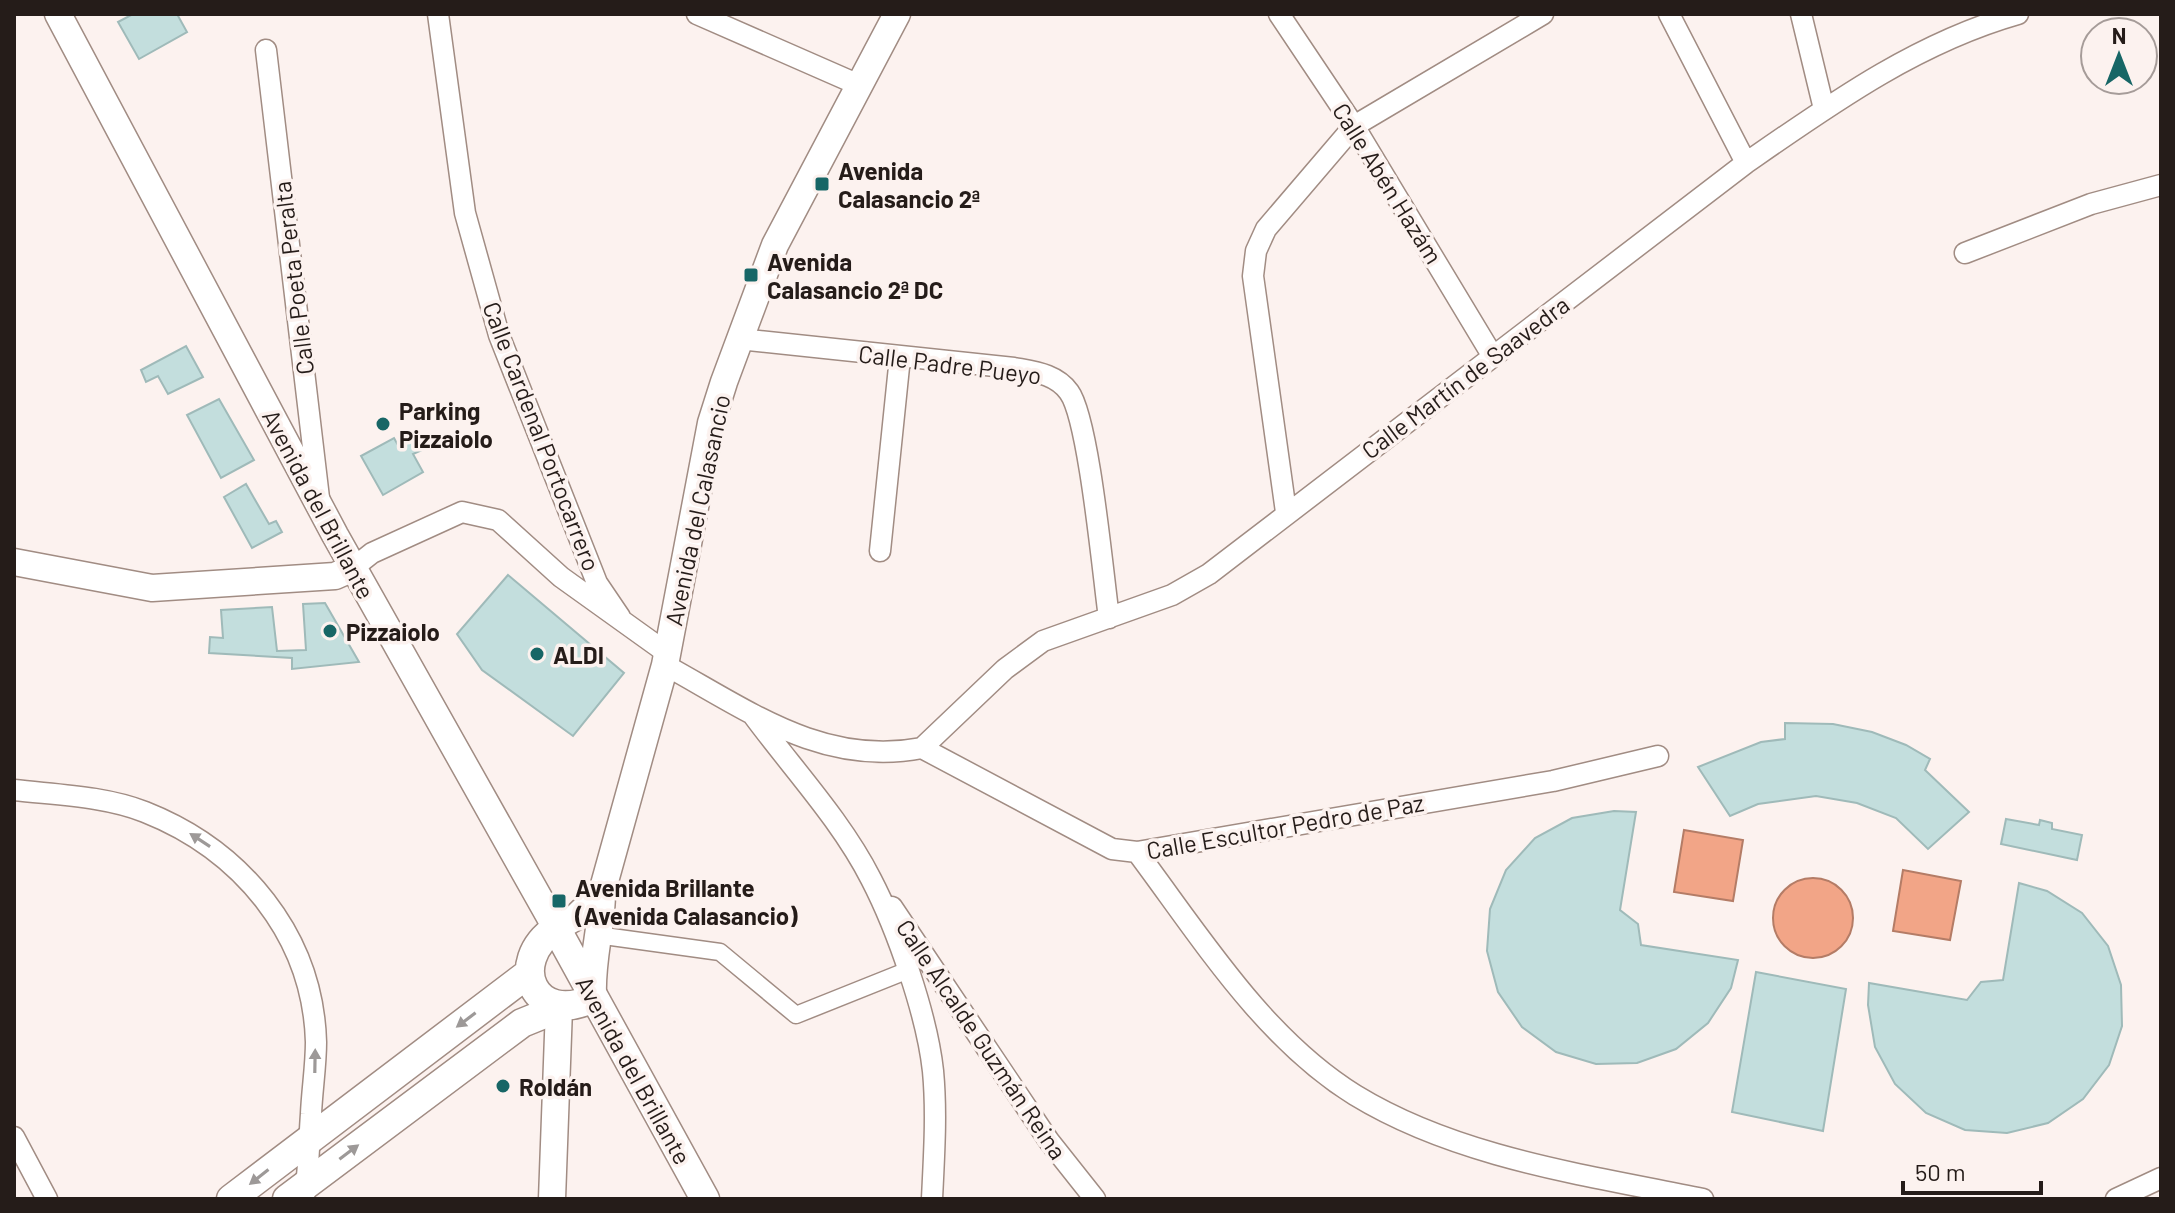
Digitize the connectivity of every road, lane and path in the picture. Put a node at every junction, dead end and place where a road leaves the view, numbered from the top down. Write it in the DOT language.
graph roads {
  1 [pos="58,14"];
  2 [pos="438,14"];
  3 [pos="697,14"];
  4 [pos="897,14"];
  5 [pos="1279,14"];
  6 [pos="1543,14"];
  7 [pos="1669,14"];
  8 [pos="1801,14"];
  9 [pos="2018,14"];
  10 [pos="266,50"];
  11 [pos="859,85"];
  12 [pos="1824,109"];
  13 [pos="1354,126"];
  14 [pos="1746,163"];
  15 [pos="2161,185"];
  16 [pos="1965,253"];
  17 [pos="739,339"];
  18 [pos="1492,355"];
  19 [pos="900,357"];
  20 [pos="320,506"];
  21 [pos="1286,512"];
  22 [pos="880,551"];
  23 [pos="14,562"];
  24 [pos="353,568"];
  25 [pos="620,617"];
  26 [pos="1109,618"];
  27 [pos="666,659"];
  28 [pos="751,712"];
  29 [pos="922,748"];
  30 [pos="1658,756"];
  31 [pos="14,790"];
  32 [pos="1137,852"];
  33 [pos="870,878"];
  34 [pos="602,892"];
  35 [pos="556,928"];
  36 [pos="597,935"];
  37 [pos="906,971"];
  38 [pos="529,973"];
  39 [pos="949,993"];
  40 [pos="593,998"];
  41 [pos="559,1008"];
  42 [pos="919,1008"];
  43 [pos="14,1137"];
  44 [pos="309,1138"];
  45 [pos="2161,1178"];
  46 [pos="299,1194"];
  47 [pos="47,1199"];
  48 [pos="231,1199"];
  49 [pos="552,1199"];
  50 [pos="705,1199"];
  51 [pos="932,1199"];
  52 [pos="1095,1199"];
  53 [pos="1703,1199"];
  54 [pos="2116,1199"];
  1 -- 20 [label="street, Avenida del Brillante"];
  2 -- 25 [label="street, Calle Cardenal Portocarrero"];
  3 -- 11 [label="street"];
  4 -- 11 [label="street, Avenida del Calasancio"];
  5 -- 13 [label="street, Calle Abén Hazám"];
  6 -- 13 [label="street"];
  7 -- 14 [label="street"];
  8 -- 12 [label="street"];
  9 -- 12 [label="street, Calle Martín de Saavedra"];
  10 -- 20 [label="street, Calle Poeta Peralta"];
  11 -- 17 [label="street, Avenida del Calasancio"];
  12 -- 14 [label="street, Calle Martín de Saavedra"];
  13 -- 18 [label="street, Calle Abén Hazám"];
  13 -- 21 [label="street"];
  14 -- 18 [label="street, Calle Martín de Saavedra"];
  15 -- 16 [label="street"];
  17 -- 19 [label="street, Calle Padre Pueyo"];
  17 -- 27 [label="street, Avenida del Calasancio"];
  18 -- 21 [label="street, Calle Martín de Saavedra"];
  19 -- 22 [label="street"];
  19 -- 26 [label="street, Calle Padre Pueyo"];
  20 -- 24 [label="street, Avenida del Brillante"];
  21 -- 26 [label="street, Calle Martín de Saavedra"];
  23 -- 24 [label="street"];
  24 -- 25 [label="street, Calle Cardenal Portocarrero"];
  24 -- 35 [label="street, Avenida del Brillante"];
  25 -- 27 [label="street, Calle Cardenal Portocarrero"];
  26 -- 29 [label="street, Calle Martín de Saavedra"];
  27 -- 28 [label="street"];
  27 -- 34 [label="street, Avenida del Calasancio"];
  28 -- 29 [label="street"];
  28 -- 33 [label="street"];
  29 -- 32 [label="street, Calle Escultor Pedro de Paz"];
  30 -- 32 [label="street, Calle Escultor Pedro de Paz"];
  44 -- 31 [label="street, one-way"];
  32 -- 53 [label="street"];
  33 -- 37 [label="street"];
  33 -- 39 [label="street, Calle Alcalde Guzmán Reina"];
  34 -- 35 [label="street"];
  34 -- 36 [label="street, Avenida del Calasancio"];
  35 -- 38 [label="main road"];
  35 -- 40 [label="main road, Avenida del Brillante"];
  36 -- 37 [label="street"];
  36 -- 40 [label="street, Avenida del Calasancio"];
  37 -- 42 [label="street"];
  38 -- 41 [label="main road"];
  38 -- 44 [label="main road, one-way"];
  39 -- 42 [label="street"];
  39 -- 52 [label="street, Calle Alcalde Guzmán Reina"];
  40 -- 41 [label="main road"];
  40 -- 50 [label="main road, Avenida del Brillante"];
  46 -- 41 [label="main road, one-way"];
  41 -- 49 [label="street"];
  42 -- 51 [label="street"];
  43 -- 47 [label="street"];
  44 -- 46 [label="street"];
  44 -- 48 [label="main road, one-way"];
  45 -- 54 [label="street"];
}
